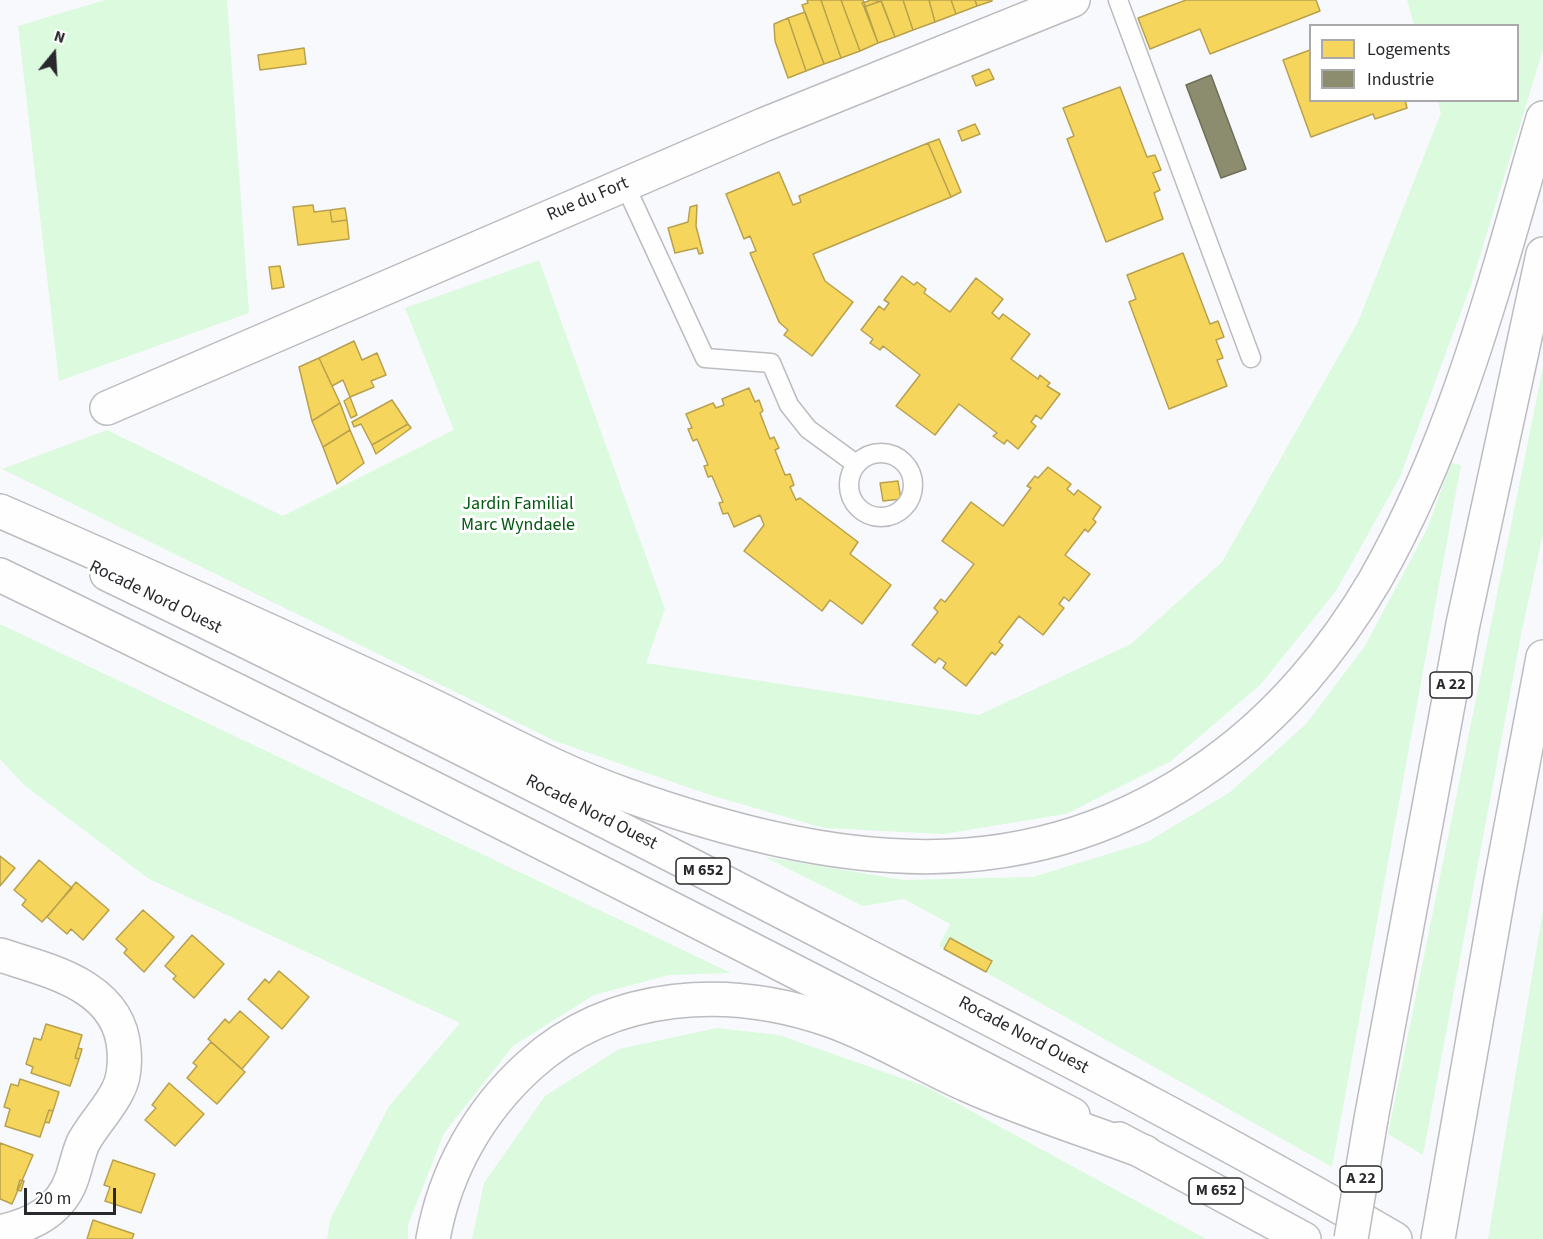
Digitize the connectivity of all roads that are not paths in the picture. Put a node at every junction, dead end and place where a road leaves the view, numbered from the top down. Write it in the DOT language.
graph roads {
  1 [pos="1073,0"];
  2 [pos="1118,0"];
  3 [pos="1543,118"];
  4 [pos="625,185"];
  5 [pos="1543,254"];
  6 [pos="1251,358"];
  7 [pos="107,408"];
  8 [pos="856,464"];
  9 [pos="0,511"];
  10 [pos="0,523"];
  11 [pos="0,575"];
  12 [pos="1543,657"];
  13 [pos="0,955"];
  14 [pos="1145,1152"];
  15 [pos="0,1232"];
  16 [pos="433,1239"];
  17 [pos="1304,1239"];
  18 [pos="1351,1239"];
  19 [pos="1395,1239"];
  20 [pos="1438,1239"];
  1 -- 4 [label="main road, Rue du Fort"];
  2 -- 6 [label="lane"];
  3 -- 9 [label="main road"];
  4 -- 7 [label="main road, Rue du Fort"];
  4 -- 8 [label="lane"];
  5 -- 18 [label="main road, A 22, bridge"];
  10 -- 19 [label="main road, Rocade Nord Ouest / M 652"];
  11 -- 14 [label="main road, M 652"];
  12 -- 20 [label="main road"];
  13 -- 15 [label="main road"];
  14 -- 16 [label="main road"];
  14 -- 17 [label="main road, M 652"];
}
